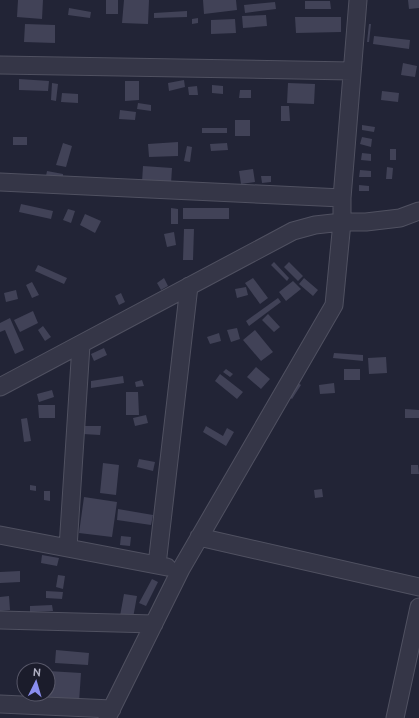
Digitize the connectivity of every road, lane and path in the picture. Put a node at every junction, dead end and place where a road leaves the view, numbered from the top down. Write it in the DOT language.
graph roads {
  1 [pos="358,0"];
  2 [pos="0,65"];
  3 [pos="352,71"];
  4 [pos="0,182"];
  5 [pos="342,198"];
  6 [pos="419,211"];
  7 [pos="342,222"];
  8 [pos="189,286"];
  9 [pos="81,344"];
  10 [pos="0,387"];
  11 [pos="0,535"];
  12 [pos="199,537"];
  13 [pos="68,548"];
  14 [pos="157,565"];
  15 [pos="181,569"];
  16 [pos="419,587"];
  17 [pos="419,607"];
  18 [pos="0,620"];
  19 [pos="154,624"];
  20 [pos="0,704"];
  21 [pos="109,713"];
  22 [pos="395,718"];
  1 -- 3 [label="street"];
  2 -- 3 [label="street"];
  3 -- 5 [label="street"];
  4 -- 5 [label="street"];
  5 -- 7 [label="street"];
  6 -- 7 [label="street"];
  7 -- 8 [label="street"];
  7 -- 12 [label="street"];
  8 -- 9 [label="street"];
  8 -- 14 [label="street"];
  9 -- 10 [label="street"];
  9 -- 13 [label="street"];
  11 -- 13 [label="street"];
  12 -- 15 [label="street"];
  12 -- 16 [label="street"];
  13 -- 14 [label="street"];
  14 -- 15 [label="street"];
  15 -- 19 [label="street"];
  17 -- 22 [label="street"];
  18 -- 19 [label="street"];
  19 -- 21 [label="street"];
  20 -- 21 [label="street"];
}
